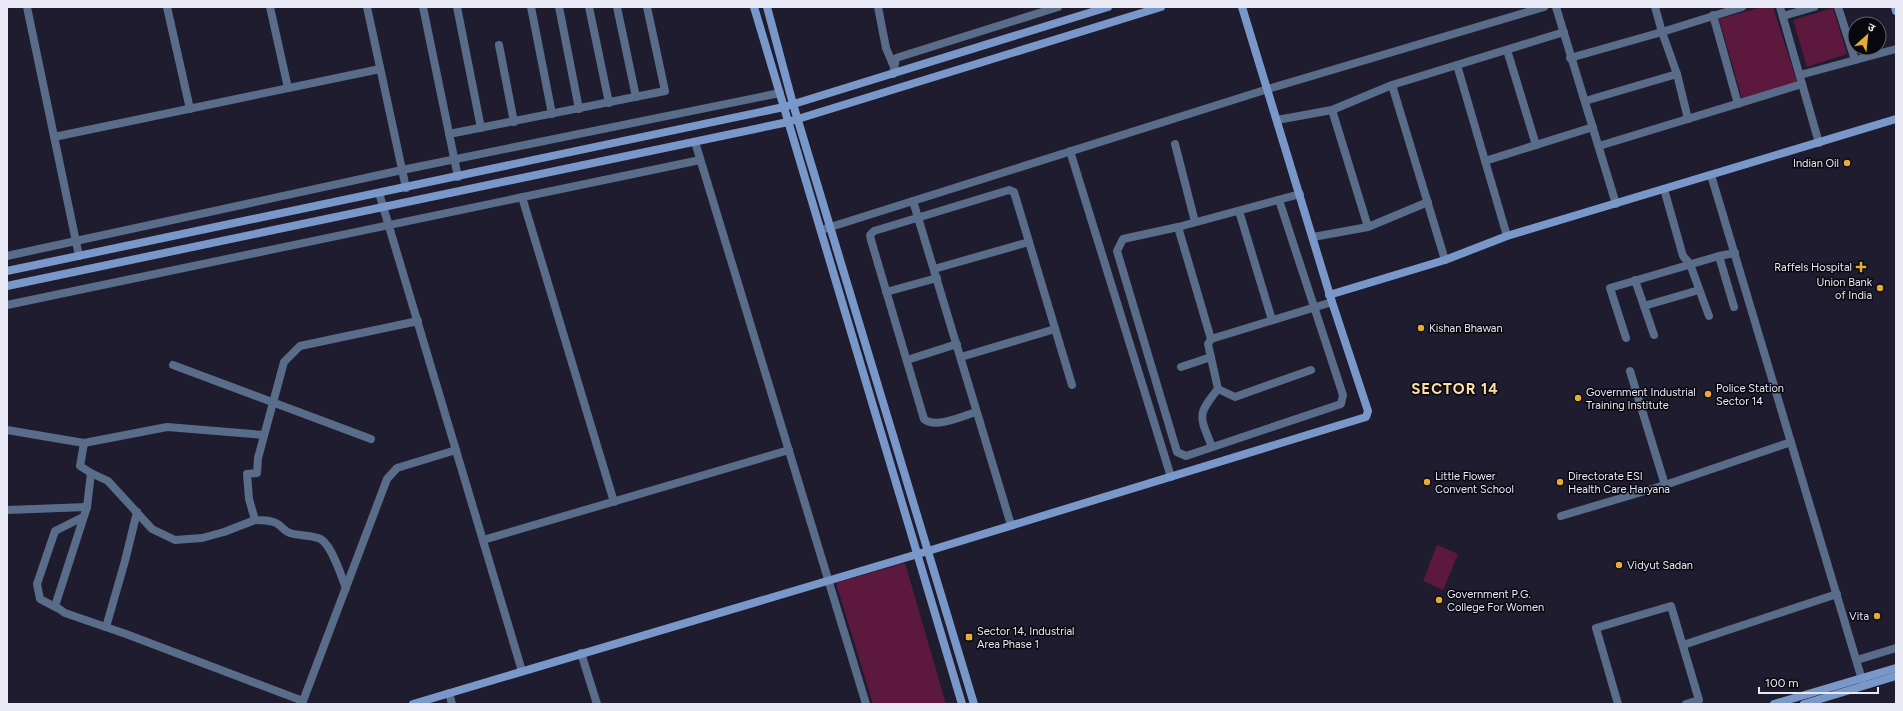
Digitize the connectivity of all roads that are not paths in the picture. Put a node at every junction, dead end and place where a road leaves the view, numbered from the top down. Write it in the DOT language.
graph roads {
  1 [pos="27,7"];
  2 [pos="167,7"];
  3 [pos="270,7"];
  4 [pos="367,7"];
  5 [pos="423,7"];
  6 [pos="457,7"];
  7 [pos="531,7"];
  8 [pos="559,7"];
  9 [pos="590,7"];
  10 [pos="617,7"];
  11 [pos="647,7"];
  12 [pos="754,7"];
  13 [pos="767,7"];
  14 [pos="878,7"];
  15 [pos="1058,7"];
  16 [pos="1108,7"];
  17 [pos="1161,7"];
  18 [pos="1242,7"];
  19 [pos="1544,7"];
  20 [pos="1556,7"];
  21 [pos="1655,7"];
  22 [pos="1742,7"];
  23 [pos="1780,7"];
  24 [pos="1814,7"];
  25 [pos="1838,7"];
  26 [pos="1895,7"];
  27 [pos="1896,11"];
  28 [pos="1713,15"];
  29 [pos="1783,16"];
  30 [pos="1564,32"];
  31 [pos="1662,32"];
  32 [pos="499,45"];
  33 [pos="1896,49"];
  34 [pos="1507,50"];
  35 [pos="1570,58"];
  36 [pos="1854,60"];
  37 [pos="1457,65"];
  38 [pos="380,69"];
  39 [pos="893,70"];
  40 [pos="1677,74"];
  41 [pos="1800,75"];
  42 [pos="1802,84"];
  43 [pos="1392,85"];
  44 [pos="288,88"];
  45 [pos="1268,89"];
  46 [pos="780,93"];
  47 [pos="636,97"];
  48 [pos="1585,101"];
  49 [pos="609,103"];
  50 [pos="793,104"];
  51 [pos="1738,104"];
  52 [pos="784,107"];
  53 [pos="190,109"];
  54 [pos="579,109"];
  55 [pos="1332,110"];
  56 [pos="552,114"];
  57 [pos="798,119"];
  58 [pos="1688,119"];
  59 [pos="1896,119"];
  60 [pos="1278,120"];
  61 [pos="514,122"];
  62 [pos="788,122"];
  63 [pos="481,128"];
  64 [pos="1593,128"];
  65 [pos="449,134"];
  66 [pos="54,137"];
  67 [pos="695,142"];
  68 [pos="1819,143"];
  69 [pos="1175,144"];
  70 [pos="1536,145"];
  71 [pos="1598,146"];
  72 [pos="1070,151"];
  73 [pos="454,159"];
  74 [pos="700,160"];
  75 [pos="1485,161"];
  76 [pos="402,170"];
  77 [pos="1711,175"];
  78 [pos="458,176"];
  79 [pos="406,188"];
  80 [pos="1664,189"];
  81 [pos="380,193"];
  82 [pos="1300,194"];
  83 [pos="522,197"];
  84 [pos="1279,200"];
  85 [pos="913,201"];
  86 [pos="1428,202"];
  87 [pos="1616,204"];
  88 [pos="383,206"];
  89 [pos="1239,211"];
  90 [pos="918,218"];
  91 [pos="1195,222"];
  92 [pos="389,225"];
  93 [pos="831,227"];
  94 [pos="1178,227"];
  95 [pos="1368,227"];
  96 [pos="821,230"];
  97 [pos="1507,236"];
  98 [pos="1313,237"];
  99 [pos="75,240"];
  100 [pos="1029,242"];
  101 [pos="1735,253"];
  102 [pos="7,256"];
  103 [pos="79,256"];
  104 [pos="1719,256"];
  105 [pos="1445,260"];
  106 [pos="1690,264"];
  107 [pos="7,271"];
  108 [pos="935,274"];
  109 [pos="1635,280"];
  110 [pos="7,286"];
  111 [pos="1699,290"];
  112 [pos="886,292"];
  113 [pos="1330,298"];
  114 [pos="7,305"];
  115 [pos="1644,306"];
  116 [pos="1734,307"];
  117 [pos="1313,308"];
  118 [pos="1708,316"];
  119 [pos="1272,320"];
  120 [pos="418,321"];
  121 [pos="1055,329"];
  122 [pos="1654,335"];
  123 [pos="1626,338"];
  124 [pos="1211,339"];
  125 [pos="957,344"];
  126 [pos="961,357"];
  127 [pos="1211,357"];
  128 [pos="907,360"];
  129 [pos="174,365"];
  130 [pos="1181,367"];
  131 [pos="1311,370"];
  132 [pos="1630,371"];
  133 [pos="1072,385"];
  134 [pos="1218,389"];
  135 [pos="274,402"];
  136 [pos="976,412"];
  137 [pos="7,430"];
  138 [pos="264,435"];
  139 [pos="371,439"];
  140 [pos="1792,442"];
  141 [pos="84,443"];
  142 [pos="1212,447"];
  143 [pos="456,450"];
  144 [pos="789,450"];
  145 [pos="91,473"];
  146 [pos="1171,477"];
  147 [pos="1665,485"];
  148 [pos="614,502"];
  149 [pos="87,507"];
  150 [pos="7,510"];
  151 [pos="137,512"];
  152 [pos="1561,516"];
  153 [pos="83,517"];
  154 [pos="255,520"];
  155 [pos="1011,526"];
  156 [pos="483,540"];
  157 [pos="928,551"];
  158 [pos="917,554"];
  159 [pos="829,580"];
  160 [pos="346,588"];
  161 [pos="1837,594"];
  162 [pos="57,608"];
  163 [pos="106,627"];
  164 [pos="1683,645"];
  165 [pos="1896,648"];
  166 [pos="582,653"];
  167 [pos="1857,660"];
  168 [pos="1896,668"];
  169 [pos="522,671"];
  170 [pos="1896,676"];
  171 [pos="1863,682"];
  172 [pos="449,693"];
  173 [pos="302,703"];
  174 [pos="413,704"];
  175 [pos="452,704"];
  176 [pos="597,704"];
  177 [pos="866,704"];
  178 [pos="962,704"];
  179 [pos="974,704"];
  180 [pos="1618,704"];
  181 [pos="1686,704"];
  182 [pos="1774,704"];
  183 [pos="1804,704"];
  1 -- 66 [label="street"];
  2 -- 53 [label="street"];
  3 -- 44 [label="street"];
  4 -- 38 [label="street"];
  5 -- 65 [label="street"];
  6 -- 63 [label="street"];
  7 -- 56 [label="street"];
  8 -- 54 [label="street"];
  9 -- 49 [label="street"];
  10 -- 47 [label="street"];
  11 -- 47 [label="street"];
  12 -- 46 [label="street"];
  13 -- 50 [label="street"];
  14 -- 39 [label="street"];
  15 -- 39 [label="street"];
  16 -- 39 [label="street"];
  17 -- 57 [label="street"];
  18 -- 45 [label="street"];
  19 -- 45 [label="street"];
  20 -- 30 [label="street"];
  21 -- 31 [label="street"];
  22 -- 28 [label="street"];
  23 -- 29 [label="street"];
  24 -- 29 [label="street"];
  25 -- 36 [label="street"];
  26 -- 27 [label="street"];
  28 -- 31 [label="street"];
  28 -- 51 [label="street"];
  29 -- 41 [label="street"];
  30 -- 34 [label="street"];
  30 -- 35 [label="street"];
  31 -- 35 [label="street"];
  31 -- 40 [label="street"];
  32 -- 61 [label="street"];
  33 -- 36 [label="street"];
  34 -- 37 [label="street"];
  34 -- 70 [label="street"];
  35 -- 48 [label="street"];
  36 -- 41 [label="street"];
  37 -- 43 [label="street"];
  37 -- 75 [label="street"];
  38 -- 44 [label="street"];
  38 -- 76 [label="street"];
  39 -- 50 [label="street"];
  40 -- 48 [label="street"];
  40 -- 58 [label="street"];
  41 -- 42 [label="street"];
  42 -- 51 [label="street"];
  42 -- 68 [label="street"];
  43 -- 55 [label="street"];
  43 -- 86 [label="street"];
  44 -- 53 [label="street"];
  45 -- 60 [label="street"];
  45 -- 72 [label="street"];
  46 -- 52 [label="street"];
  46 -- 73 [label="street"];
  47 -- 49 [label="street"];
  48 -- 64 [label="street"];
  49 -- 54 [label="street"];
  50 -- 52 [label="street"];
  50 -- 57 [label="street"];
  51 -- 58 [label="street"];
  52 -- 62 [label="street"];
  52 -- 78 [label="street"];
  53 -- 66 [label="street"];
  54 -- 56 [label="street"];
  55 -- 60 [label="street"];
  55 -- 95 [label="street"];
  56 -- 61 [label="street"];
  57 -- 62 [label="street"];
  57 -- 93 [label="street"];
  58 -- 71 [label="street"];
  59 -- 68 [label="street"];
  60 -- 82 [label="street"];
  61 -- 63 [label="street"];
  62 -- 67 [label="street"];
  62 -- 96 [label="street"];
  63 -- 65 [label="street"];
  64 -- 70 [label="street"];
  64 -- 71 [label="street"];
  65 -- 73 [label="street"];
  66 -- 99 [label="street"];
  67 -- 74 [label="street"];
  67 -- 88 [label="street"];
  68 -- 77 [label="street"];
  69 -- 91 [label="street"];
  70 -- 75 [label="street"];
  71 -- 87 [label="street"];
  72 -- 85 [label="street"];
  72 -- 146 [label="street"];
  73 -- 76 [label="street"];
  73 -- 78 [label="street"];
  74 -- 83 [label="street"];
  74 -- 144 [label="street"];
  75 -- 97 [label="street"];
  76 -- 79 [label="street"];
  76 -- 99 [label="street"];
  77 -- 80 [label="street"];
  77 -- 101 [label="street"];
  78 -- 79 [label="street"];
  79 -- 81 [label="street"];
  80 -- 87 [label="street"];
  80 -- 106 [label="street"];
  81 -- 88 [label="street"];
  81 -- 103 [label="street"];
  82 -- 84 [label="street"];
  82 -- 98 [label="street"];
  83 -- 92 [label="street"];
  83 -- 148 [label="street"];
  84 -- 89 [label="street"];
  84 -- 117 [label="street"];
  85 -- 90 [label="street"];
  85 -- 93 [label="street"];
  86 -- 95 [label="street"];
  86 -- 105 [label="street"];
  87 -- 97 [label="street"];
  88 -- 92 [label="street"];
  88 -- 110 [label="street"];
  89 -- 91 [label="street"];
  89 -- 119 [label="street"];
  90 -- 100 [label="street"];
  90 -- 108 [label="street"];
  90 -- 112 [label="street"];
  91 -- 94 [label="street"];
  92 -- 114 [label="street"];
  92 -- 120 [label="street"];
  93 -- 96 [label="street"];
  93 -- 157 [label="street"];
  94 -- 124 [label="street"];
  94 -- 142 [label="street"];
  95 -- 98 [label="street"];
  96 -- 158 [label="street"];
  97 -- 105 [label="street"];
  98 -- 113 [label="street"];
  99 -- 102 [label="street"];
  99 -- 103 [label="street"];
  100 -- 108 [label="street"];
  100 -- 121 [label="street"];
  101 -- 104 [label="street"];
  101 -- 140 [label="street"];
  103 -- 107 [label="street"];
  104 -- 106 [label="street"];
  104 -- 116 [label="street"];
  105 -- 113 [label="street"];
  106 -- 109 [label="street"];
  106 -- 111 [label="street"];
  108 -- 112 [label="street"];
  108 -- 125 [label="street"];
  109 -- 115 [label="street"];
  109 -- 123 [label="street"];
  111 -- 115 [label="street"];
  111 -- 118 [label="street"];
  112 -- 128 [label="street"];
  113 -- 117 [label="street"];
  113 -- 146 [label="street"];
  115 -- 122 [label="street"];
  117 -- 119 [label="street"];
  117 -- 142 [label="street"];
  119 -- 124 [label="street"];
  120 -- 135 [label="street"];
  120 -- 143 [label="street"];
  121 -- 126 [label="street"];
  121 -- 133 [label="street"];
  124 -- 127 [label="street"];
  125 -- 126 [label="street"];
  125 -- 128 [label="street"];
  126 -- 136 [label="street"];
  127 -- 130 [label="street"];
  127 -- 134 [label="street"];
  128 -- 136 [label="street"];
  129 -- 135 [label="street"];
  131 -- 134 [label="street"];
  132 -- 147 [label="street"];
  134 -- 142 [label="street"];
  135 -- 138 [label="street"];
  135 -- 139 [label="street"];
  136 -- 155 [label="street"];
  137 -- 141 [label="street"];
  138 -- 141 [label="street"];
  138 -- 154 [label="street"];
  140 -- 147 [label="street"];
  140 -- 161 [label="street"];
  141 -- 145 [label="street"];
  143 -- 156 [label="street"];
  143 -- 160 [label="street"];
  144 -- 148 [label="street"];
  144 -- 159 [label="street"];
  145 -- 149 [label="street"];
  145 -- 151 [label="street"];
  146 -- 155 [label="street"];
  147 -- 152 [label="street"];
  148 -- 156 [label="street"];
  149 -- 150 [label="street"];
  149 -- 153 [label="street"];
  151 -- 154 [label="street"];
  151 -- 163 [label="street"];
  153 -- 162 [label="street"];
  153 -- 162 [label="street"];
  154 -- 160 [label="street"];
  155 -- 157 [label="street"];
  156 -- 169 [label="street"];
  157 -- 158 [label="street"];
  157 -- 179 [label="street"];
  158 -- 159 [label="street"];
  158 -- 178 [label="street"];
  159 -- 166 [label="street"];
  159 -- 177 [label="street"];
  160 -- 173 [label="street"];
  161 -- 164 [label="street"];
  161 -- 167 [label="street"];
  162 -- 163 [label="street"];
  163 -- 173 [label="street"];
  164 -- 180 [label="street"];
  164 -- 181 [label="street"];
  165 -- 167 [label="street"];
  166 -- 169 [label="street"];
  166 -- 176 [label="street"];
  167 -- 171 [label="street"];
  168 -- 171 [label="street"];
  169 -- 172 [label="street"];
  170 -- 171 [label="street"];
  171 -- 182 [label="street"];
  171 -- 183 [label="street"];
  172 -- 174 [label="street"];
  172 -- 175 [label="street"];
}
